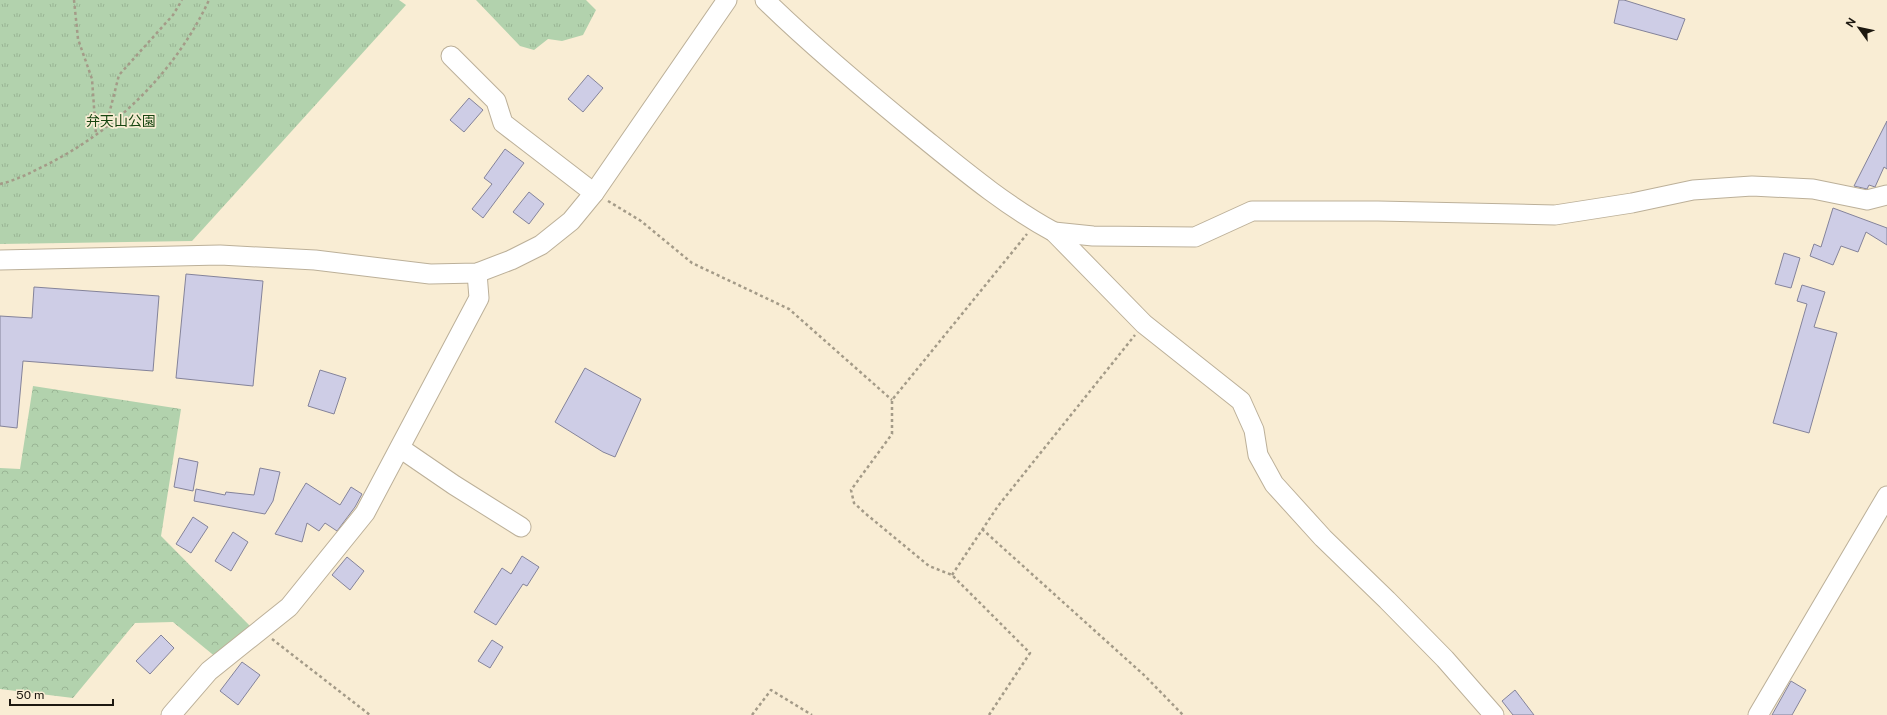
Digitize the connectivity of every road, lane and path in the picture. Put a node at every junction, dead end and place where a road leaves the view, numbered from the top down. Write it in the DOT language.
graph roads {
  1 [pos="74,0"];
  2 [pos="182,0"];
  3 [pos="210,0"];
  4 [pos="727,0"];
  5 [pos="765,0"];
  6 [pos="451,56"];
  7 [pos="105,127"];
  8 [pos="96,135"];
  9 [pos="0,184"];
  10 [pos="594,193"];
  11 [pos="1887,195"];
  12 [pos="1036,222"];
  13 [pos="1054,232"];
  14 [pos="0,260"];
  15 [pos="477,273"];
  16 [pos="1144,324"];
  17 [pos="892,400"];
  18 [pos="400,448"];
  19 [pos="1887,496"];
  20 [pos="521,527"];
  21 [pos="982,529"];
  22 [pos="952,575"];
  23 [pos="261,630"];
  24 [pos="171,715"];
  25 [pos="370,715"];
  26 [pos="752,715"];
  27 [pos="812,715"];
  28 [pos="989,715"];
  29 [pos="1183,715"];
  30 [pos="1494,715"];
  31 [pos="1758,715"];
  1 -- 8 [label="path"];
  2 -- 7 [label="path"];
  3 -- 7 [label="path"];
  4 -- 10 [label="street"];
  5 -- 12 [label="street"];
  6 -- 10 [label="street"];
  7 -- 8 [label="path"];
  8 -- 9 [label="path"];
  10 -- 15 [label="street"];
  10 -- 17 [label="path"];
  11 -- 13 [label="street"];
  12 -- 13 [label="street"];
  12 -- 17 [label="path"];
  13 -- 16 [label="street"];
  14 -- 15 [label="street"];
  15 -- 18 [label="street"];
  16 -- 21 [label="path"];
  16 -- 30 [label="street"];
  17 -- 22 [label="path"];
  18 -- 20 [label="street"];
  18 -- 23 [label="street"];
  19 -- 31 [label="street"];
  21 -- 22 [label="path"];
  21 -- 29 [label="path"];
  22 -- 28 [label="path"];
  23 -- 24 [label="street"];
  23 -- 25 [label="path"];
  26 -- 27 [label="path"];
}
